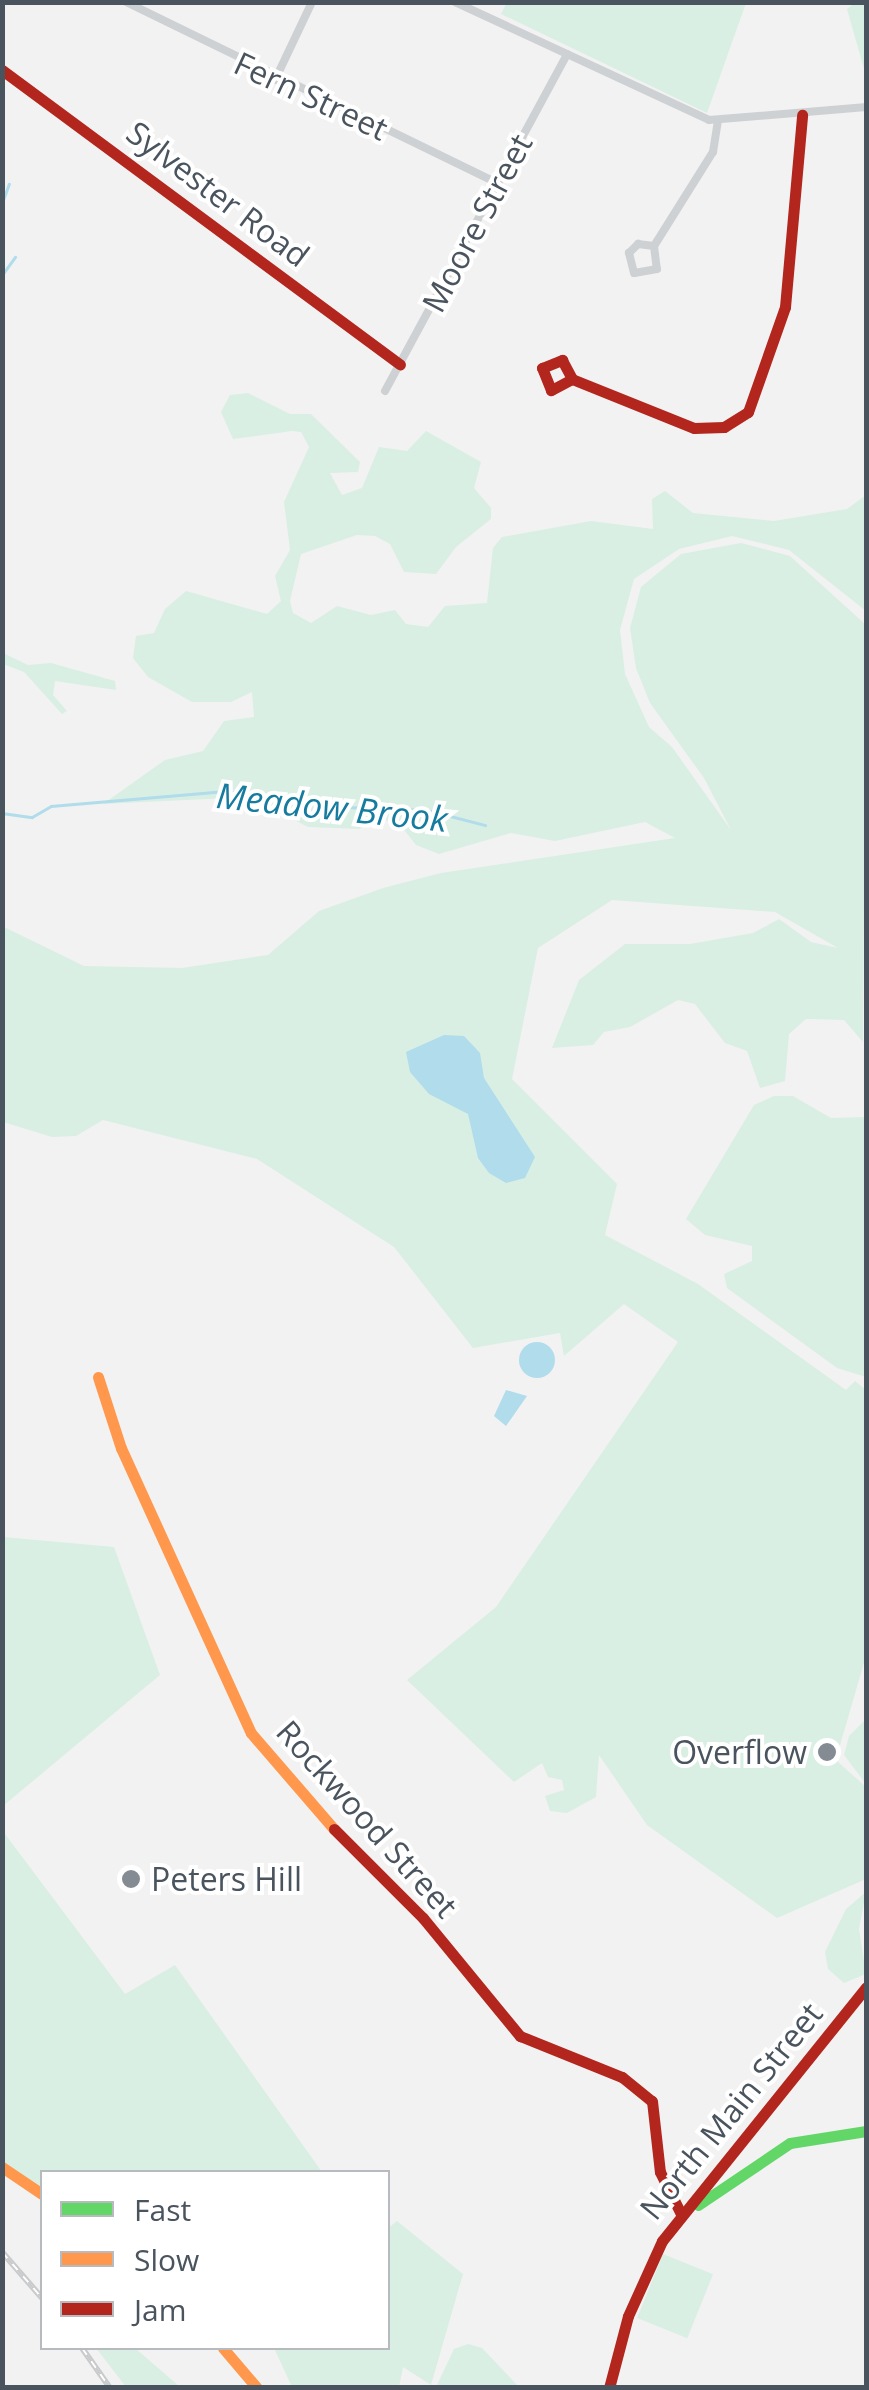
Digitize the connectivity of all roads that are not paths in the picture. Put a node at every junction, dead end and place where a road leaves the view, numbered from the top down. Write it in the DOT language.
graph roads {
  1 [pos="126,2"];
  2 [pos="312,2"];
  3 [pos="455,2"];
  4 [pos="568,54"];
  5 [pos="2,70"];
  6 [pos="275,80"];
  7 [pos="866,107"];
  8 [pos="802,115"];
  9 [pos="718,122"];
  10 [pos="499,184"];
  11 [pos="654,246"];
  12 [pos="400,364"];
  13 [pos="572,380"];
  14 [pos="385,391"];
  15 [pos="98,1378"];
  16 [pos="866,1987"];
  17 [pos="866,2131"];
  18 [pos="720,2162"];
  19 [pos="2,2167"];
  20 [pos="738,2177"];
  21 [pos="40,2193"];
  22 [pos="698,2205"];
  23 [pos="680,2212"];
  24 [pos="225,2350"];
  25 [pos="257,2388"];
  26 [pos="609,2388"];
  1 -- 6 [label="street, Fern Street"];
  2 -- 6 [label="street"];
  3 -- 4 [label="street"];
  4 -- 9 [label="street"];
  4 -- 10 [label="street, Moore Street"];
  5 -- 12 [label="street, Sylvester Road"];
  6 -- 10 [label="street, Fern Street"];
  7 -- 8 [label="street"];
  8 -- 9 [label="street"];
  8 -- 13 [label="street"];
  9 -- 11 [label="street"];
  10 -- 12 [label="street, Moore Street"];
  11 -- 11 [label="street"];
  12 -- 14 [label="street, Moore Street"];
  15 -- 23 [label="street, Rockwood Street"];
  16 -- 18 [label="street, North Main Street"];
  17 -- 20 [label="street"];
  18 -- 20 [label="street"];
  18 -- 23 [label="street, North Main Street"];
  19 -- 21 [label="street"];
  20 -- 22 [label="street"];
  23 -- 26 [label="street, North Main Street"];
  24 -- 25 [label="street"];
}
